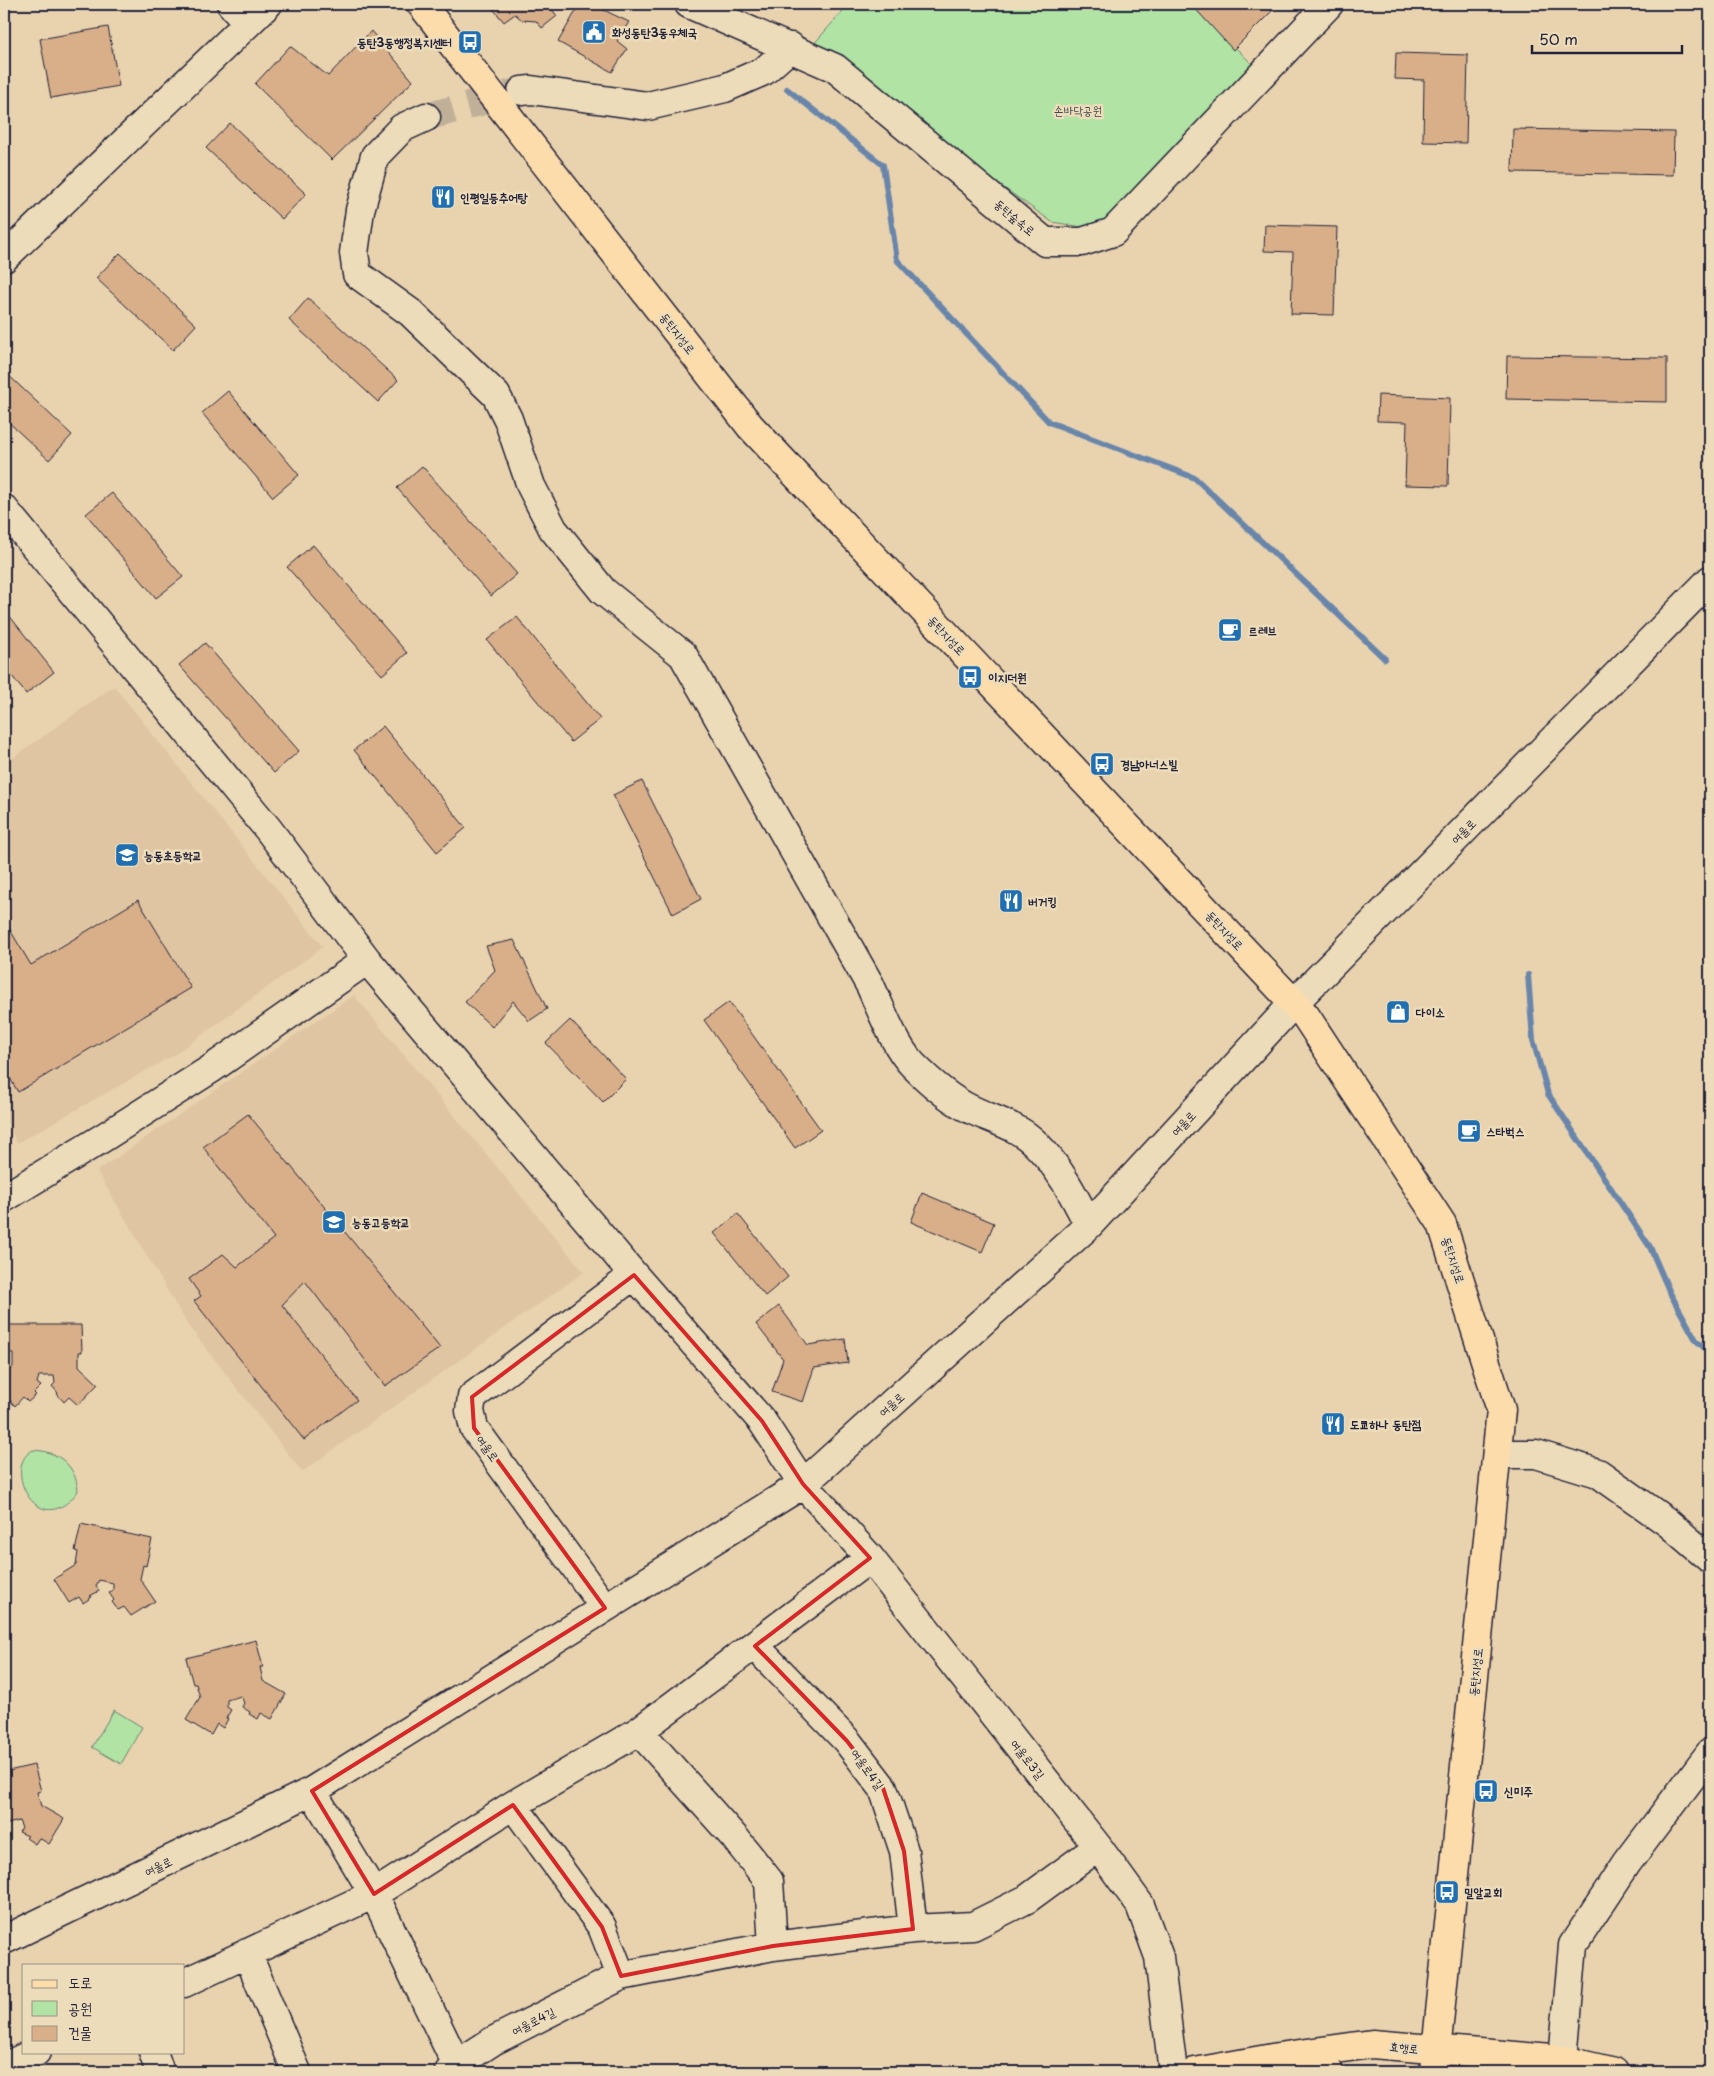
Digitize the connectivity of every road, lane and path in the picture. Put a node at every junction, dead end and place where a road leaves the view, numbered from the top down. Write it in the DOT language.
graph roads {
  1 [pos="268,4"];
  2 [pos="421,4"];
  3 [pos="689,4"];
  4 [pos="1329,4"];
  5 [pos="240,13"];
  6 [pos="791,47"];
  7 [pos="522,91"];
  8 [pos="426,117"];
  9 [pos="4,258"];
  10 [pos="4,509"];
  11 [pos="1710,580"];
  12 [pos="367,960"];
  13 [pos="1294,1003"];
  14 [pos="4,1198"];
  15 [pos="1089,1225"];
  16 [pos="634,1275"];
  17 [pos="1497,1454"];
  18 [pos="803,1484"];
  19 [pos="870,1558"];
  20 [pos="1710,1559"];
  21 [pos="605,1608"];
  22 [pos="755,1646"];
  23 [pos="639,1731"];
  24 [pos="1710,1753"];
  25 [pos="312,1791"];
  26 [pos="513,1805"];
  27 [pos="1098,1847"];
  28 [pos="374,1894"];
  29 [pos="913,1928"];
  30 [pos="4,1940"];
  31 [pos="773,1946"];
  32 [pos="248,1953"];
  33 [pos="621,1976"];
  34 [pos="185,1983"];
  35 [pos="154,2054"];
  36 [pos="1278,2058"];
  37 [pos="1563,2060"];
  38 [pos="1435,2061"];
  39 [pos="455,2070"];
  40 [pos="160,2072"];
  41 [pos="297,2072"];
  42 [pos="1173,2072"];
  43 [pos="1195,2072"];
  44 [pos="1329,2072"];
  45 [pos="1614,2072"];
  1 -- 5 [label="street"];
  2 -- 13 [label="main road, 동탄지성로"];
  3 -- 6 [label="street, 동탄숲속로"];
  4 -- 6 [label="street, 동탄숲속로"];
  5 -- 9 [label="street"];
  6 -- 7 [label="street"];
  8 -- 15 [label="street"];
  10 -- 12 [label="street, 여울로3길"];
  11 -- 13 [label="street, 여울로"];
  12 -- 14 [label="street"];
  12 -- 16 [label="street, 여울로3길"];
  13 -- 15 [label="street, 여울로"];
  13 -- 17 [label="main road, 동탄지성로"];
  15 -- 18 [label="street, 여울로"];
  16 -- 18 [label="street, 여울로3길"];
  16 -- 21 [label="street, 여울로"];
  17 -- 20 [label="street"];
  17 -- 38 [label="main road, 동탄지성로"];
  18 -- 19 [label="street, 여울로3길"];
  18 -- 21 [label="street, 여울로"];
  19 -- 22 [label="street"];
  19 -- 27 [label="street, 여울로3길"];
  21 -- 25 [label="street, 여울로"];
  22 -- 23 [label="street"];
  22 -- 29 [label="street, 여울로4길"];
  23 -- 26 [label="street"];
  23 -- 31 [label="street"];
  24 -- 37 [label="street"];
  25 -- 28 [label="street"];
  25 -- 30 [label="street, 여울로"];
  26 -- 28 [label="street"];
  26 -- 33 [label="street"];
  27 -- 29 [label="street, 여울로4길"];
  27 -- 42 [label="street, 여울로3길"];
  28 -- 32 [label="street"];
  28 -- 39 [label="street"];
  29 -- 31 [label="street, 여울로4길"];
  31 -- 33 [label="street, 여울로4길"];
  32 -- 34 [label="street"];
  32 -- 41 [label="street"];
  33 -- 39 [label="street, 여울로4길"];
  35 -- 40 [label="street"];
  36 -- 38 [label="main road, 효행로"];
  36 -- 43 [label="main road, 효행로"];
  36 -- 44 [label="main road"];
  37 -- 38 [label="main road, 효행로"];
  37 -- 45 [label="main road, 효행로"];
}
